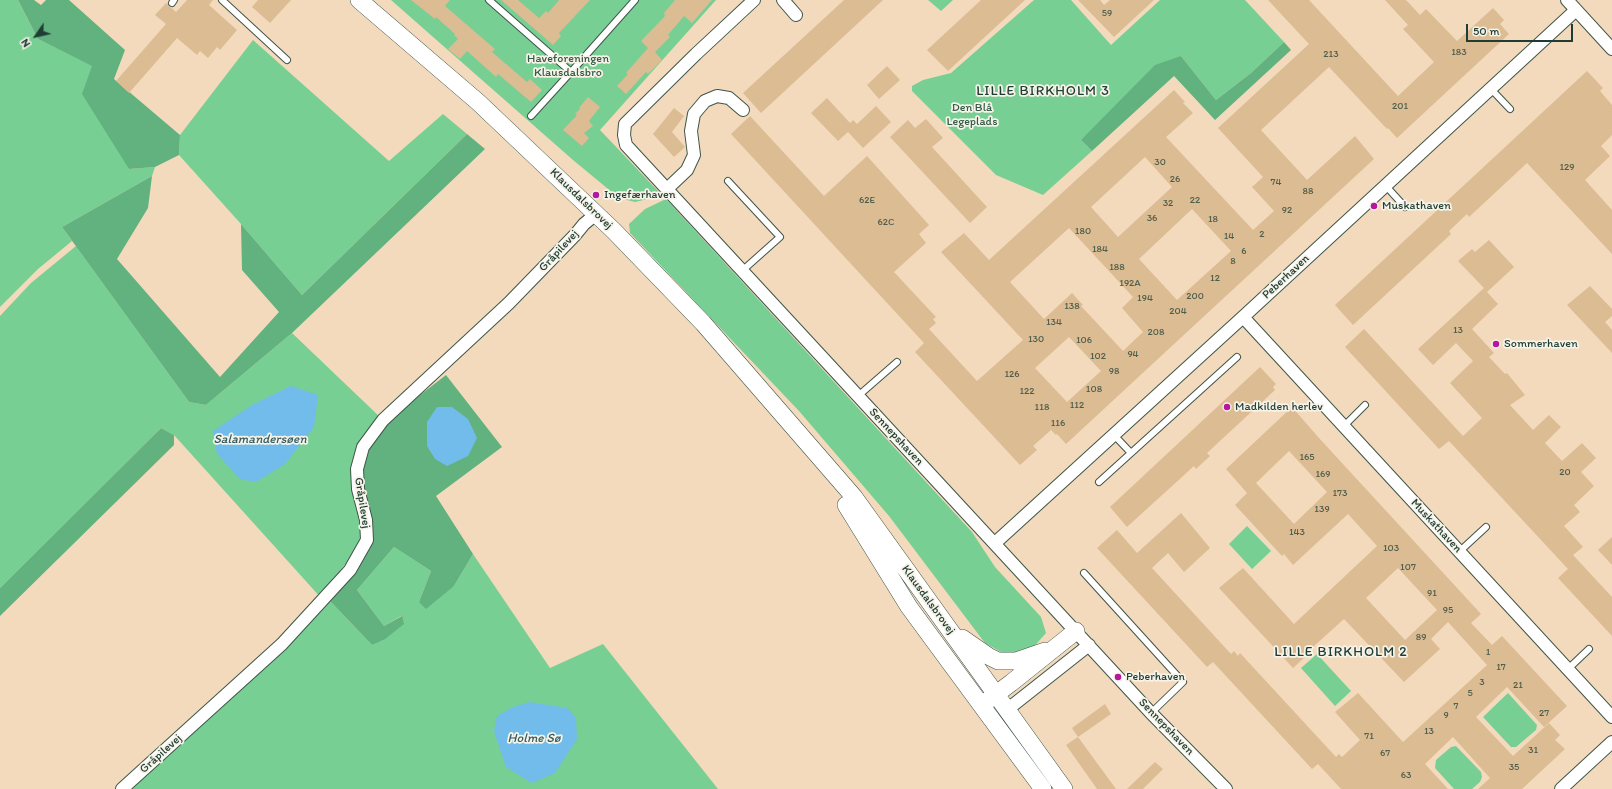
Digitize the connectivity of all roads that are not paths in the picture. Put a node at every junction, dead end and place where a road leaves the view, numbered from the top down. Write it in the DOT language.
graph roads {
  1 [pos="222,0"];
  2 [pos="358,0"];
  3 [pos="489,0"];
  4 [pos="635,0"];
  5 [pos="754,0"];
  6 [pos="783,0"];
  7 [pos="1567,0"];
  8 [pos="1576,10"];
  9 [pos="796,15"];
  10 [pos="1612,49"];
  11 [pos="287,60"];
  12 [pos="571,72"];
  13 [pos="1490,88"];
  14 [pos="1510,109"];
  15 [pos="743,110"];
  16 [pos="530,116"];
  17 [pos="728,181"];
  18 [pos="1385,185"];
  19 [pos="668,189"];
  20 [pos="1405,207"];
  21 [pos="596,214"];
  22 [pos="743,270"];
  23 [pos="1244,317"];
  24 [pos="1238,357"];
  25 [pos="897,362"];
  26 [pos="858,396"];
  27 [pos="1365,405"];
  28 [pos="785,417"];
  29 [pos="1344,426"];
  30 [pos="1114,435"];
  31 [pos="1131,453"];
  32 [pos="1099,482"];
  33 [pos="1486,527"];
  34 [pos="995,543"];
  35 [pos="1460,552"];
  36 [pos="1084,573"];
  37 [pos="951,631"];
  38 [pos="1076,631"];
  39 [pos="1089,645"];
  40 [pos="1057,648"];
  41 [pos="1589,649"];
  42 [pos="1568,669"];
  43 [pos="996,694"];
  44 [pos="980,705"];
  45 [pos="1008,709"];
  46 [pos="1151,713"];
  47 [pos="1612,717"];
  48 [pos="1612,742"];
  49 [pos="122,789"];
  50 [pos="1043,789"];
  51 [pos="1064,789"];
  52 [pos="1226,789"];
  53 [pos="1561,789"];
  1 -- 11 [label="lane"];
  2 -- 21 [label="street, Klausdalsbrovej"];
  3 -- 12 [label="lane"];
  4 -- 12 [label="lane"];
  5 -- 19 [label="street"];
  6 -- 9 [label="street"];
  7 -- 8 [label="street"];
  8 -- 10 [label="street"];
  8 -- 13 [label="street, Peberhaven"];
  12 -- 16 [label="lane"];
  13 -- 14 [label="lane"];
  13 -- 18 [label="street, Peberhaven"];
  15 -- 19 [label="street"];
  17 -- 22 [label="lane"];
  18 -- 20 [label="lane"];
  18 -- 23 [label="street, Peberhaven"];
  19 -- 22 [label="street, Sennepshaven"];
  21 -- 28 [label="street, Klausdalsbrovej"];
  21 -- 49 [label="street, Gråpilevej"];
  22 -- 26 [label="street, Sennepshaven"];
  23 -- 29 [label="street, Muskathaven"];
  23 -- 30 [label="street, Peberhaven"];
  24 -- 31 [label="lane"];
  25 -- 26 [label="lane"];
  26 -- 34 [label="street, Sennepshaven"];
  27 -- 29 [label="lane"];
  28 -- 37 [label="street, Klausdalsbrovej"];
  28 -- 44 [label="street, Klausdalsbrovej"];
  29 -- 35 [label="street, Muskathaven"];
  30 -- 31 [label="lane"];
  30 -- 34 [label="street, Peberhaven"];
  31 -- 32 [label="lane"];
  33 -- 35 [label="lane"];
  34 -- 38 [label="street, Sennepshaven"];
  35 -- 42 [label="street, Muskathaven"];
  36 -- 46 [label="lane"];
  37 -- 40 [label="street"];
  37 -- 43 [label="street, Klausdalsbrovej"];
  38 -- 39 [label="street, Sennepshaven"];
  38 -- 40 [label="street"];
  39 -- 45 [label="street"];
  39 -- 46 [label="street, Sennepshaven"];
  40 -- 43 [label="street"];
  41 -- 42 [label="lane"];
  42 -- 47 [label="street, Muskathaven"];
  43 -- 44 [label="street"];
  43 -- 45 [label="street, Klausdalsbrovej"];
  44 -- 45 [label="street"];
  44 -- 50 [label="street, Klausdalsbrovej"];
  45 -- 51 [label="street, Klausdalsbrovej"];
  46 -- 52 [label="street, Sennepshaven"];
  48 -- 53 [label="street"];
}
